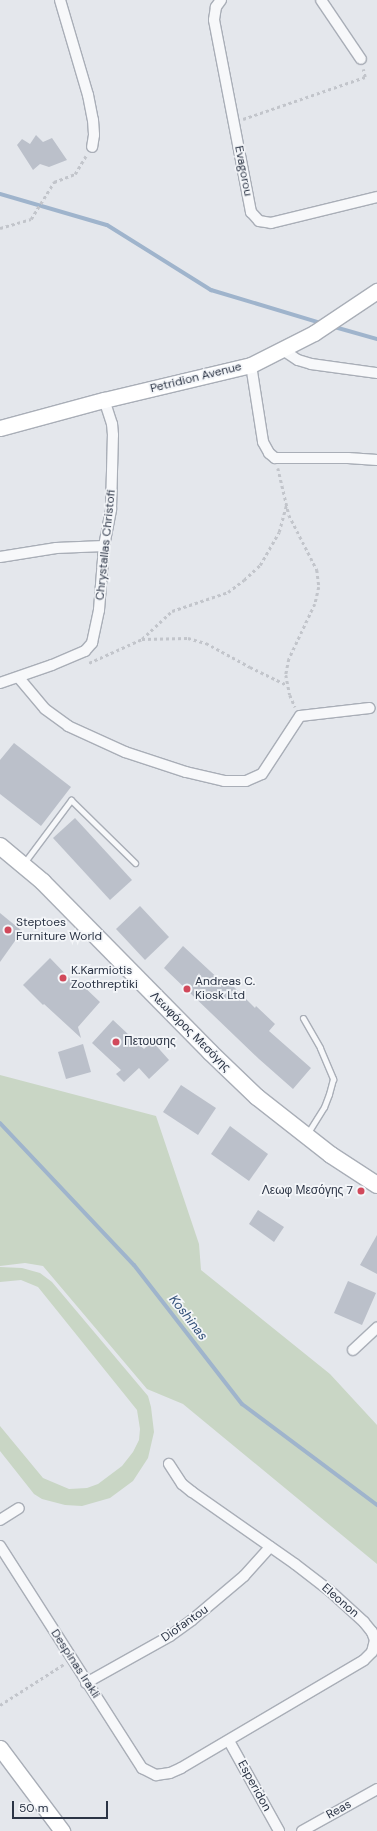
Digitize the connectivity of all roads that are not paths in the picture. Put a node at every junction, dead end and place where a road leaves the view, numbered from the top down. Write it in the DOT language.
graph roads {
  1 [pos="60,0"];
  2 [pos="221,0"];
  3 [pos="321,0"];
  4 [pos="362,59"];
  5 [pos="92,147"];
  6 [pos="377,197"];
  7 [pos="377,291"];
  8 [pos="288,347"];
  9 [pos="251,364"];
  10 [pos="377,373"];
  11 [pos="104,400"];
  12 [pos="0,428"];
  13 [pos="377,460"];
  14 [pos="104,546"];
  15 [pos="0,557"];
  16 [pos="19,678"];
  17 [pos="0,683"];
  18 [pos="370,708"];
  19 [pos="0,846"];
  20 [pos="135,863"];
  21 [pos="23,865"];
  22 [pos="302,1018"];
  23 [pos="306,1137"];
  24 [pos="377,1185"];
  25 [pos="377,1328"];
  26 [pos="353,1350"];
  27 [pos="169,1464"];
  28 [pos="19,1508"];
  29 [pos="0,1520"];
  30 [pos="0,1546"];
  31 [pos="270,1548"];
  32 [pos="86,1683"];
  33 [pos="229,1741"];
  34 [pos="0,1748"];
  35 [pos="156,1775"];
  36 [pos="377,1789"];
  37 [pos="62,1831"];
  38 [pos="279,1831"];
  39 [pos="302,1831"];
  1 -- 5 [label="street"];
  2 -- 6 [label="street, Evagorou"];
  3 -- 4 [label="street"];
  7 -- 8 [label="street, Petridion Avenue"];
  8 -- 9 [label="street, Petridion Avenue"];
  8 -- 10 [label="street"];
  9 -- 11 [label="street, Petridion Avenue"];
  9 -- 13 [label="street"];
  11 -- 12 [label="street, Petridion Avenue"];
  11 -- 14 [label="street, Chrystallas Christofi"];
  14 -- 15 [label="street"];
  14 -- 16 [label="street, Chrystallas Christofi"];
  16 -- 17 [label="street"];
  16 -- 18 [label="street"];
  19 -- 21 [label="main road, Λεωφόρος Μεσόγης"];
  20 -- 21 [label="lane"];
  21 -- 23 [label="main road, Λεωφόρος Μεσόγης"];
  22 -- 23 [label="lane"];
  23 -- 24 [label="main road, Λεωφόρος Μεσόγης"];
  25 -- 26 [label="street"];
  27 -- 31 [label="street, Eleonon"];
  28 -- 29 [label="street"];
  30 -- 32 [label="street, Despinas Irakli"];
  31 -- 32 [label="street, Diofantou"];
  31 -- 33 [label="street, Eleonon"];
  32 -- 35 [label="street, Despinas Irakli"];
  33 -- 35 [label="street, Eleonon"];
  33 -- 38 [label="street, Esperidon"];
  34 -- 37 [label="street"];
  36 -- 39 [label="street, Reas"];
}
